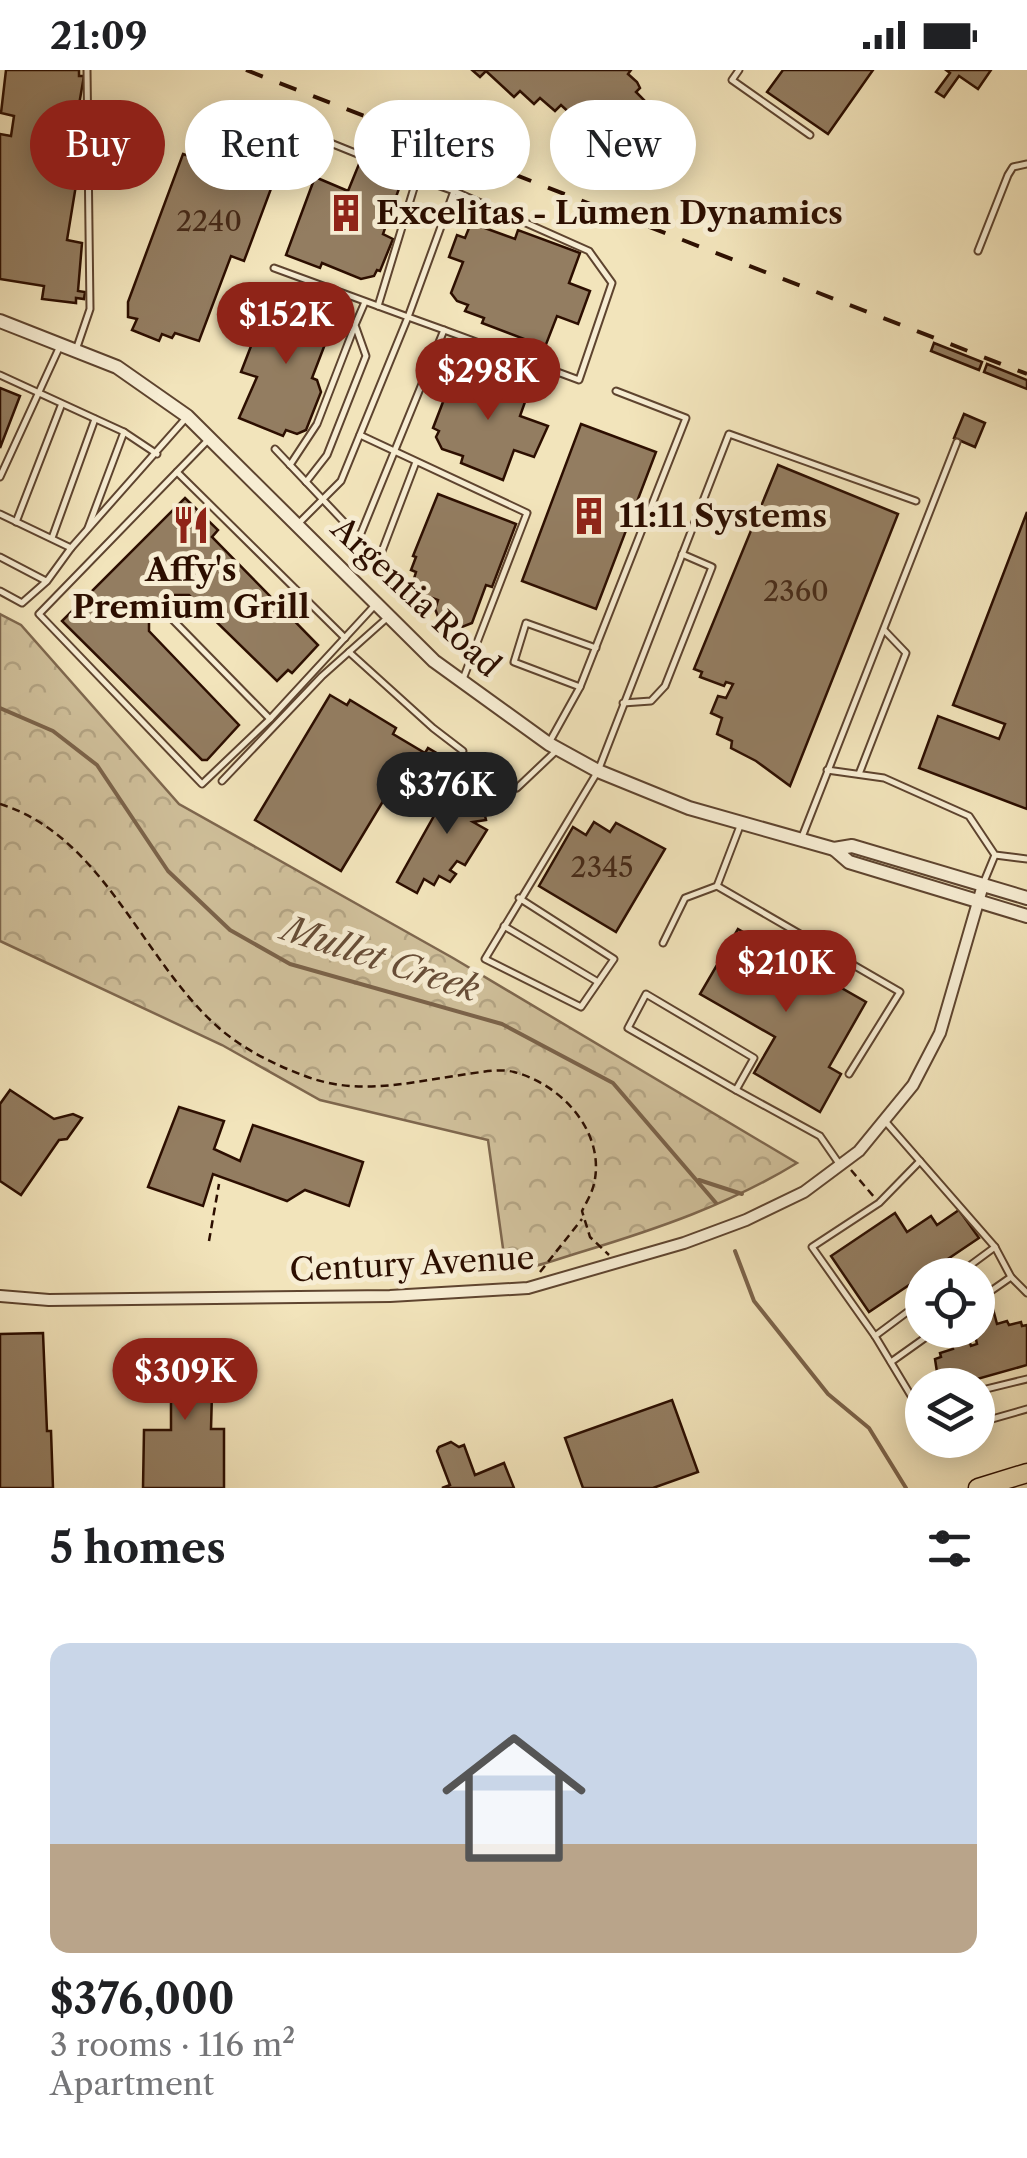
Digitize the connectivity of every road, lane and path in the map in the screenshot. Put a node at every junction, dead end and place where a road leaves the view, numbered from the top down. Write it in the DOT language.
graph roads {
  1 [pos="87,70"];
  2 [pos="739,70"];
  3 [pos="810,135"];
  4 [pos="1027,164"];
  5 [pos="413,190"];
  6 [pos="451,190"];
  7 [pos="454,191"];
  8 [pos="978,251"];
  9 [pos="274,268"];
  10 [pos="365,302"];
  11 [pos="378,306"];
  12 [pos="408,318"];
  13 [pos="0,321"];
  14 [pos="355,325"];
  15 [pos="444,330"];
  16 [pos="60,346"];
  17 [pos="75,352"];
  18 [pos="0,375"];
  19 [pos="616,391"];
  20 [pos="36,392"];
  21 [pos="61,406"];
  22 [pos="187,416"];
  23 [pos="94,419"];
  24 [pos="124,432"];
  25 [pos="360,435"];
  26 [pos="210,438"];
  27 [pos="957,442"];
  28 [pos="275,449"];
  29 [pos="392,450"];
  30 [pos="157,454"];
  31 [pos="416,462"];
  32 [pos="290,464"];
  33 [pos="177,472"];
  34 [pos="0,477"];
  35 [pos="306,482"];
  36 [pos="323,499"];
  37 [pos="916,501"];
  38 [pos="0,514"];
  39 [pos="16,522"];
  40 [pos="297,525"];
  41 [pos="86,534"];
  42 [pos="52,538"];
  43 [pos="360,538"];
  44 [pos="71,548"];
  45 [pos="682,554"];
  46 [pos="0,557"];
  47 [pos="46,581"];
  48 [pos="0,591"];
  49 [pos="376,604"];
  50 [pos="389,616"];
  51 [pos="172,619"];
  52 [pos="883,628"];
  53 [pos="344,638"];
  54 [pos="596,648"];
  55 [pos="349,652"];
  56 [pos="462,682"];
  57 [pos="580,687"];
  58 [pos="623,704"];
  59 [pos="270,719"];
  60 [pos="553,746"];
  61 [pos="463,750"];
  62 [pos="478,762"];
  63 [pos="827,770"];
  64 [pos="598,771"];
  65 [pos="859,774"];
  66 [pos="222,780"];
  67 [pos="0,804"];
  68 [pos="742,824"];
  69 [pos="801,840"];
  70 [pos="834,849"];
  71 [pos="995,854"];
  72 [pos="1027,859"];
  73 [pos="982,885"];
  74 [pos="717,886"];
  75 [pos="519,898"];
  76 [pos="1027,898"];
  77 [pos="979,901"];
  78 [pos="1027,916"];
  79 [pos="504,926"];
  80 [pos="664,942"];
  81 [pos="598,982"];
  82 [pos="849,1074"];
  83 [pos="736,1090"];
  84 [pos="886,1121"];
  85 [pos="920,1160"];
  86 [pos="842,1163"];
  87 [pos="219,1184"];
  88 [pos="879,1203"];
  89 [pos="583,1218"];
  90 [pos="209,1240"];
  91 [pos="995,1247"];
  92 [pos="980,1258"];
  93 [pos="617,1262"];
  94 [pos="1011,1277"];
  95 [pos="528,1288"];
  96 [pos="995,1288"];
  97 [pos="1027,1292"];
  98 [pos="0,1296"];
  99 [pos="905,1314"];
  100 [pos="875,1336"];
  101 [pos="911,1348"];
  102 [pos="891,1362"];
  103 [pos="1027,1379"];
  104 [pos="905,1383"];
  105 [pos="995,1387"];
  106 [pos="1027,1409"];
  107 [pos="995,1417"];
  108 [pos="1027,1473"];
  109 [pos="978,1488"];
  1 -- 17 [label="lane"];
  2 -- 3 [label="lane"];
  4 -- 8 [label="lane"];
  5 -- 11 [label="lane"];
  6 -- 7 [label="lane"];
  7 -- 12 [label="lane"];
  7 -- 15 [label="lane"];
  9 -- 10 [label="lane"];
  10 -- 11 [label="lane"];
  10 -- 14 [label="lane"];
  11 -- 12 [label="lane"];
  12 -- 15 [label="lane"];
  12 -- 25 [label="lane"];
  13 -- 16 [label="street, Argentia Road"];
  14 -- 32 [label="lane"];
  14 -- 35 [label="lane"];
  15 -- 29 [label="lane"];
  16 -- 17 [label="street, Argentia Road"];
  16 -- 20 [label="lane"];
  17 -- 22 [label="street, Argentia Road"];
  18 -- 20 [label="lane"];
  19 -- 54 [label="lane"];
  20 -- 21 [label="lane"];
  20 -- 34 [label="lane"];
  21 -- 23 [label="lane"];
  21 -- 39 [label="lane"];
  22 -- 26 [label="street, Argentia Road"];
  22 -- 30 [label="lane"];
  23 -- 24 [label="lane"];
  23 -- 42 [label="lane"];
  24 -- 30 [label="lane"];
  24 -- 41 [label="lane"];
  25 -- 29 [label="lane"];
  25 -- 36 [label="lane"];
  26 -- 33 [label="lane"];
  26 -- 40 [label="street, Argentia Road"];
  27 -- 52 [label="lane"];
  28 -- 32 [label="lane"];
  29 -- 31 [label="lane"];
  29 -- 43 [label="lane"];
  30 -- 41 [label="lane"];
  31 -- 43 [label="lane"];
  31 -- 56 [label="lane"];
  32 -- 35 [label="lane"];
  33 -- 53 [label="lane"];
  33 -- 59 [label="lane"];
  35 -- 36 [label="lane"];
  36 -- 40 [label="lane"];
  36 -- 43 [label="lane"];
  37 -- 45 [label="lane"];
  38 -- 39 [label="lane"];
  39 -- 42 [label="lane"];
  40 -- 49 [label="street, Argentia Road"];
  41 -- 44 [label="lane"];
  42 -- 44 [label="lane"];
  44 -- 47 [label="lane"];
  45 -- 58 [label="lane"];
  45 -- 58 [label="lane"];
  46 -- 47 [label="lane"];
  47 -- 48 [label="lane"];
  49 -- 50 [label="street, Argentia Road"];
  49 -- 53 [label="lane"];
  50 -- 55 [label="lane"];
  50 -- 56 [label="street, Argentia Road"];
  51 -- 59 [label="lane"];
  52 -- 63 [label="lane"];
  52 -- 65 [label="lane"];
  53 -- 59 [label="lane"];
  54 -- 57 [label="lane"];
  54 -- 57 [label="lane"];
  55 -- 61 [label="lane"];
  55 -- 66 [label="lane"];
  56 -- 60 [label="street, Argentia Road"];
  57 -- 60 [label="lane"];
  58 -- 64 [label="lane"];
  60 -- 62 [label="lane"];
  60 -- 64 [label="street, Argentia Road"];
  63 -- 65 [label="lane"];
  63 -- 69 [label="lane"];
  64 -- 68 [label="street, Argentia Road"];
  64 -- 75 [label="lane"];
  65 -- 71 [label="lane"];
  67 -- 89 [label="path"];
  68 -- 69 [label="street, Argentia Road"];
  68 -- 74 [label="lane"];
  69 -- 70 [label="street, Argentia Road"];
  70 -- 73 [label="street, Argentia Road"];
  70 -- 77 [label="street, Argentia Road"];
  71 -- 72 [label="lane"];
  71 -- 73 [label="lane"];
  73 -- 76 [label="street, Argentia Road"];
  73 -- 77 [label="street, Century Avenue"];
  74 -- 80 [label="lane"];
  74 -- 82 [label="lane"];
  75 -- 79 [label="lane"];
  75 -- 81 [label="lane"];
  77 -- 78 [label="street, Argentia Road"];
  77 -- 84 [label="street, Century Avenue"];
  79 -- 81 [label="lane"];
  79 -- 81 [label="lane"];
  83 -- 83 [label="lane"];
  83 -- 86 [label="lane"];
  84 -- 85 [label="lane"];
  84 -- 86 [label="street, Century Avenue"];
  85 -- 88 [label="lane"];
  85 -- 91 [label="lane"];
  86 -- 88 [label="path"];
  86 -- 93 [label="street, Century Avenue"];
  87 -- 90 [label="path"];
  88 -- 100 [label="lane"];
  89 -- 93 [label="path"];
  89 -- 95 [label="path"];
  91 -- 92 [label="lane"];
  91 -- 94 [label="lane"];
  93 -- 95 [label="street, Century Avenue"];
  94 -- 96 [label="lane"];
  94 -- 97 [label="lane"];
  95 -- 98 [label="street, Century Avenue"];
  99 -- 100 [label="lane"];
  100 -- 102 [label="lane"];
  101 -- 102 [label="lane"];
  102 -- 104 [label="lane"];
  103 -- 105 [label="lane"];
  106 -- 107 [label="lane"];
  108 -- 109 [label="highway"];
}
